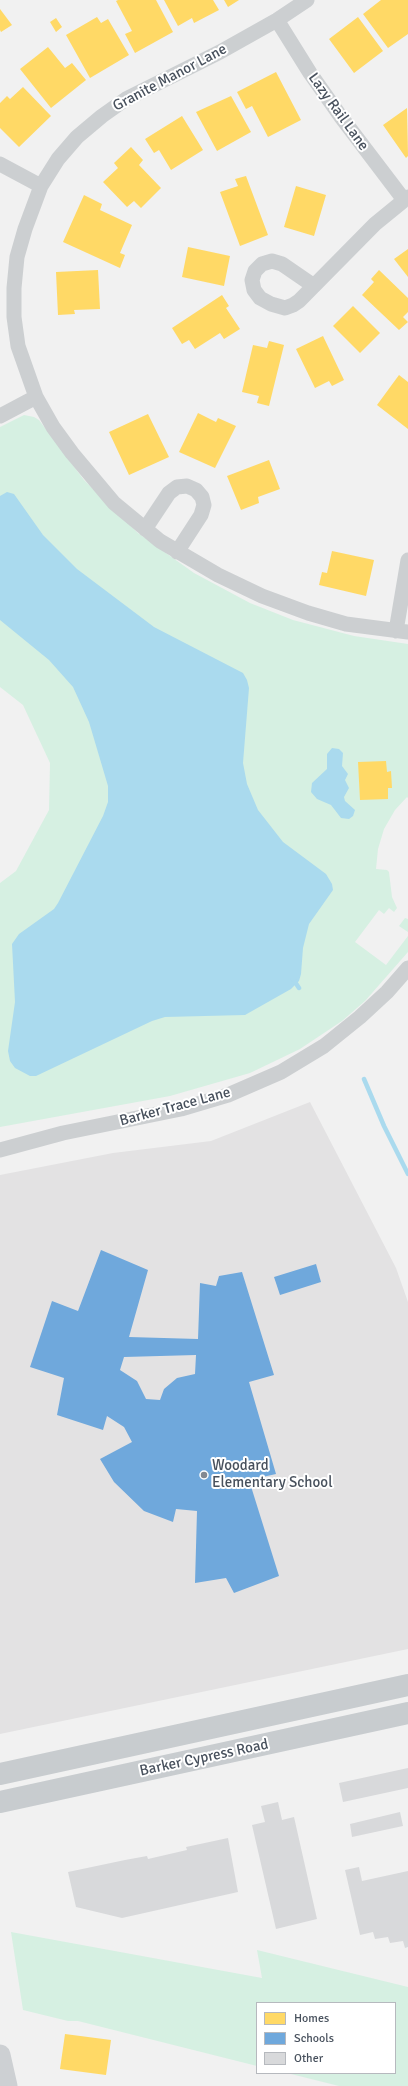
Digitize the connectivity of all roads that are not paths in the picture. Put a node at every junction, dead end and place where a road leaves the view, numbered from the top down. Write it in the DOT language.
graph roads {
  1 [pos="307,0"];
  2 [pos="277,20"];
  3 [pos="0,164"];
  4 [pos="41,186"];
  5 [pos="406,198"];
  6 [pos="314,286"];
  7 [pos="36,397"];
  8 [pos="0,416"];
  9 [pos="145,529"];
  10 [pos="177,552"];
  11 [pos="408,560"];
  12 [pos="402,632"];
  13 [pos="408,968"];
  14 [pos="0,1150"];
  15 [pos="408,1685"];
  16 [pos="408,1713"];
  17 [pos="253,1719"];
  18 [pos="260,1745"];
  19 [pos="0,1774"];
  20 [pos="0,1802"];
  21 [pos="0,2055"];
  22 [pos="7,2086"];
  1 -- 2 [label="street, Granite Manor Lane"];
  2 -- 4 [label="street, Granite Manor Lane"];
  2 -- 5 [label="street, Lazy Rail Lane"];
  3 -- 4 [label="street"];
  4 -- 7 [label="street, Granite Manor Lane"];
  5 -- 6 [label="street"];
  7 -- 8 [label="street"];
  7 -- 9 [label="street, Granite Manor Lane"];
  9 -- 10 [label="street, Granite Manor Lane"];
  9 -- 10 [label="street"];
  10 -- 12 [label="street, Granite Manor Lane"];
  11 -- 12 [label="street"];
  13 -- 14 [label="street, Barker Trace Lane"];
  15 -- 17 [label="main road, Barker Cypress Road"];
  16 -- 18 [label="main road, Barker Cypress Road"];
  17 -- 18 [label="main road"];
  17 -- 19 [label="main road, Barker Cypress Road"];
  18 -- 20 [label="main road, Barker Cypress Road"];
  21 -- 22 [label="main road"];
}
